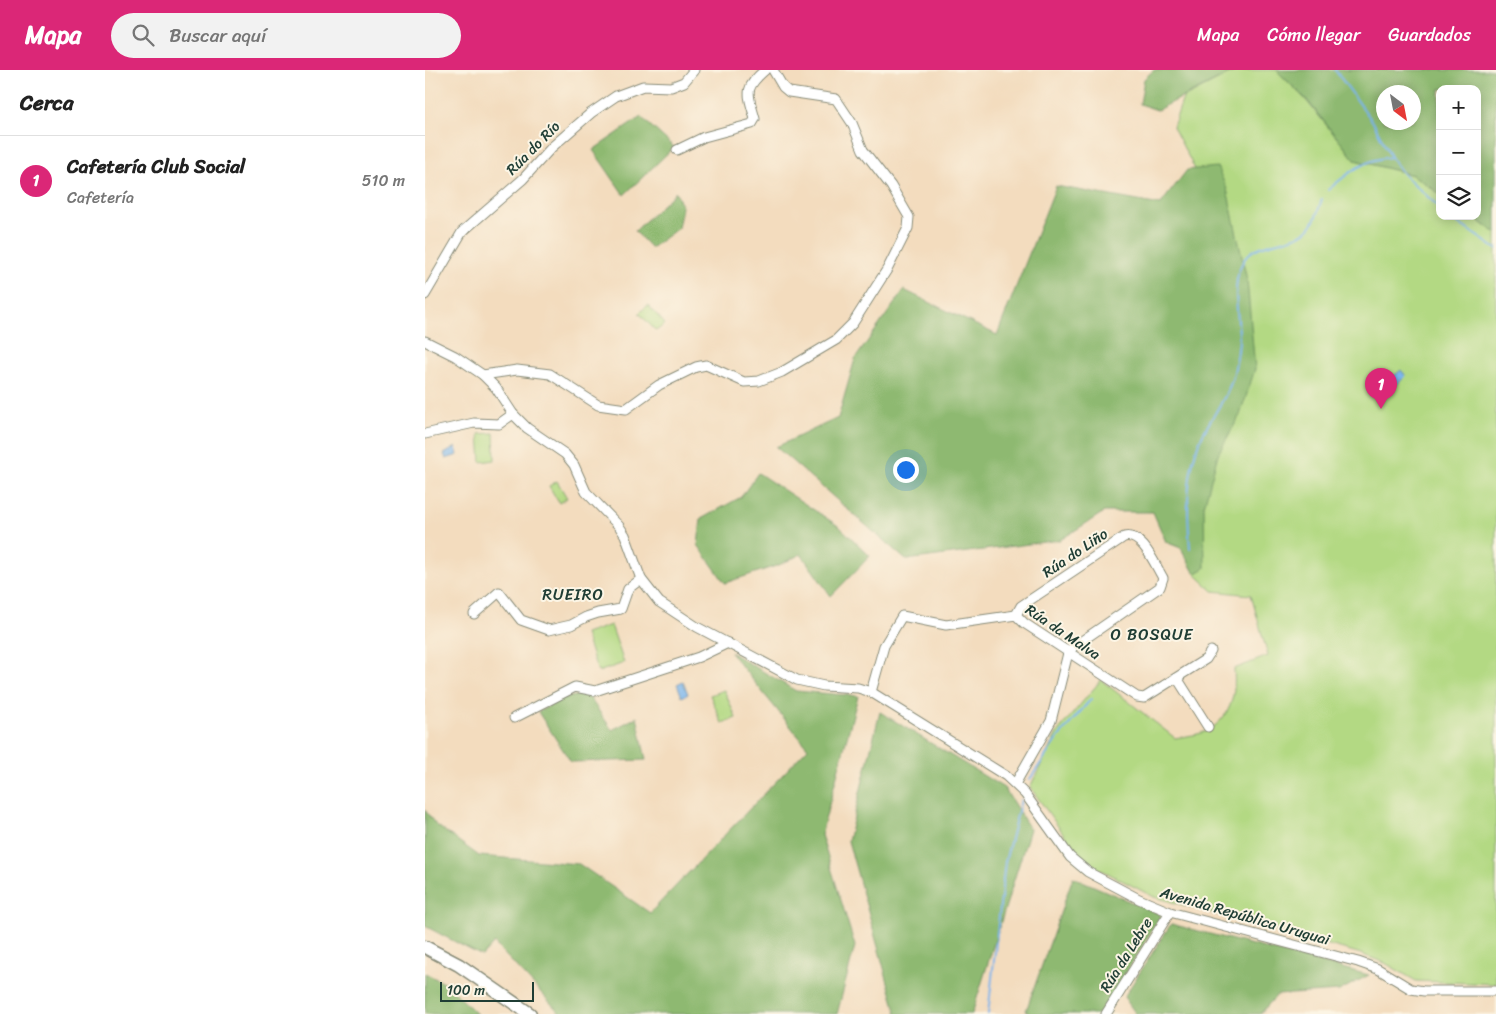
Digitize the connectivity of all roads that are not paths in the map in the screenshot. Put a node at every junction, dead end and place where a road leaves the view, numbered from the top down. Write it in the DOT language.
graph roads {
  1 [pos="694,70"];
  2 [pos="765,70"];
  3 [pos="773,70"];
  4 [pos="677,150"];
  5 [pos="425,295"];
  6 [pos="425,341"];
  7 [pos="483,374"];
  8 [pos="513,414"];
  9 [pos="425,434"];
  10 [pos="641,579"];
  11 [pos="474,614"];
  12 [pos="1016,615"];
  13 [pos="728,643"];
  14 [pos="1211,651"];
  15 [pos="1068,654"];
  16 [pos="1177,678"];
  17 [pos="871,692"];
  18 [pos="514,718"];
  19 [pos="1208,727"];
  20 [pos="1015,784"];
  21 [pos="1170,912"];
  22 [pos="425,948"];
  23 [pos="1496,991"];
  24 [pos="530,1014"];
  25 [pos="1106,1014"];
  1 -- 5 [label="street, Rúa do Río"];
  2 -- 4 [label="street"];
  3 -- 7 [label="street"];
  6 -- 7 [label="street, Avenida República Uruguai"];
  7 -- 8 [label="street, Avenida República Uruguai"];
  8 -- 9 [label="street"];
  8 -- 10 [label="street, Avenida República Uruguai"];
  10 -- 11 [label="street"];
  10 -- 13 [label="street, Avenida República Uruguai"];
  12 -- 15 [label="street, Rúa da Malva"];
  12 -- 15 [label="street, Rúa do Liño"];
  12 -- 17 [label="street, Rúa da Malva"];
  13 -- 17 [label="street, Avenida República Uruguai"];
  13 -- 18 [label="street"];
  14 -- 16 [label="street, Rúa da Malva"];
  15 -- 16 [label="street, Rúa da Malva"];
  15 -- 20 [label="street"];
  16 -- 19 [label="street"];
  17 -- 20 [label="street, Avenida República Uruguai"];
  20 -- 21 [label="street, Avenida República Uruguai"];
  21 -- 23 [label="street, Avenida República Uruguai"];
  21 -- 25 [label="street, Rúa da Lebre"];
  22 -- 24 [label="highway"];
}
